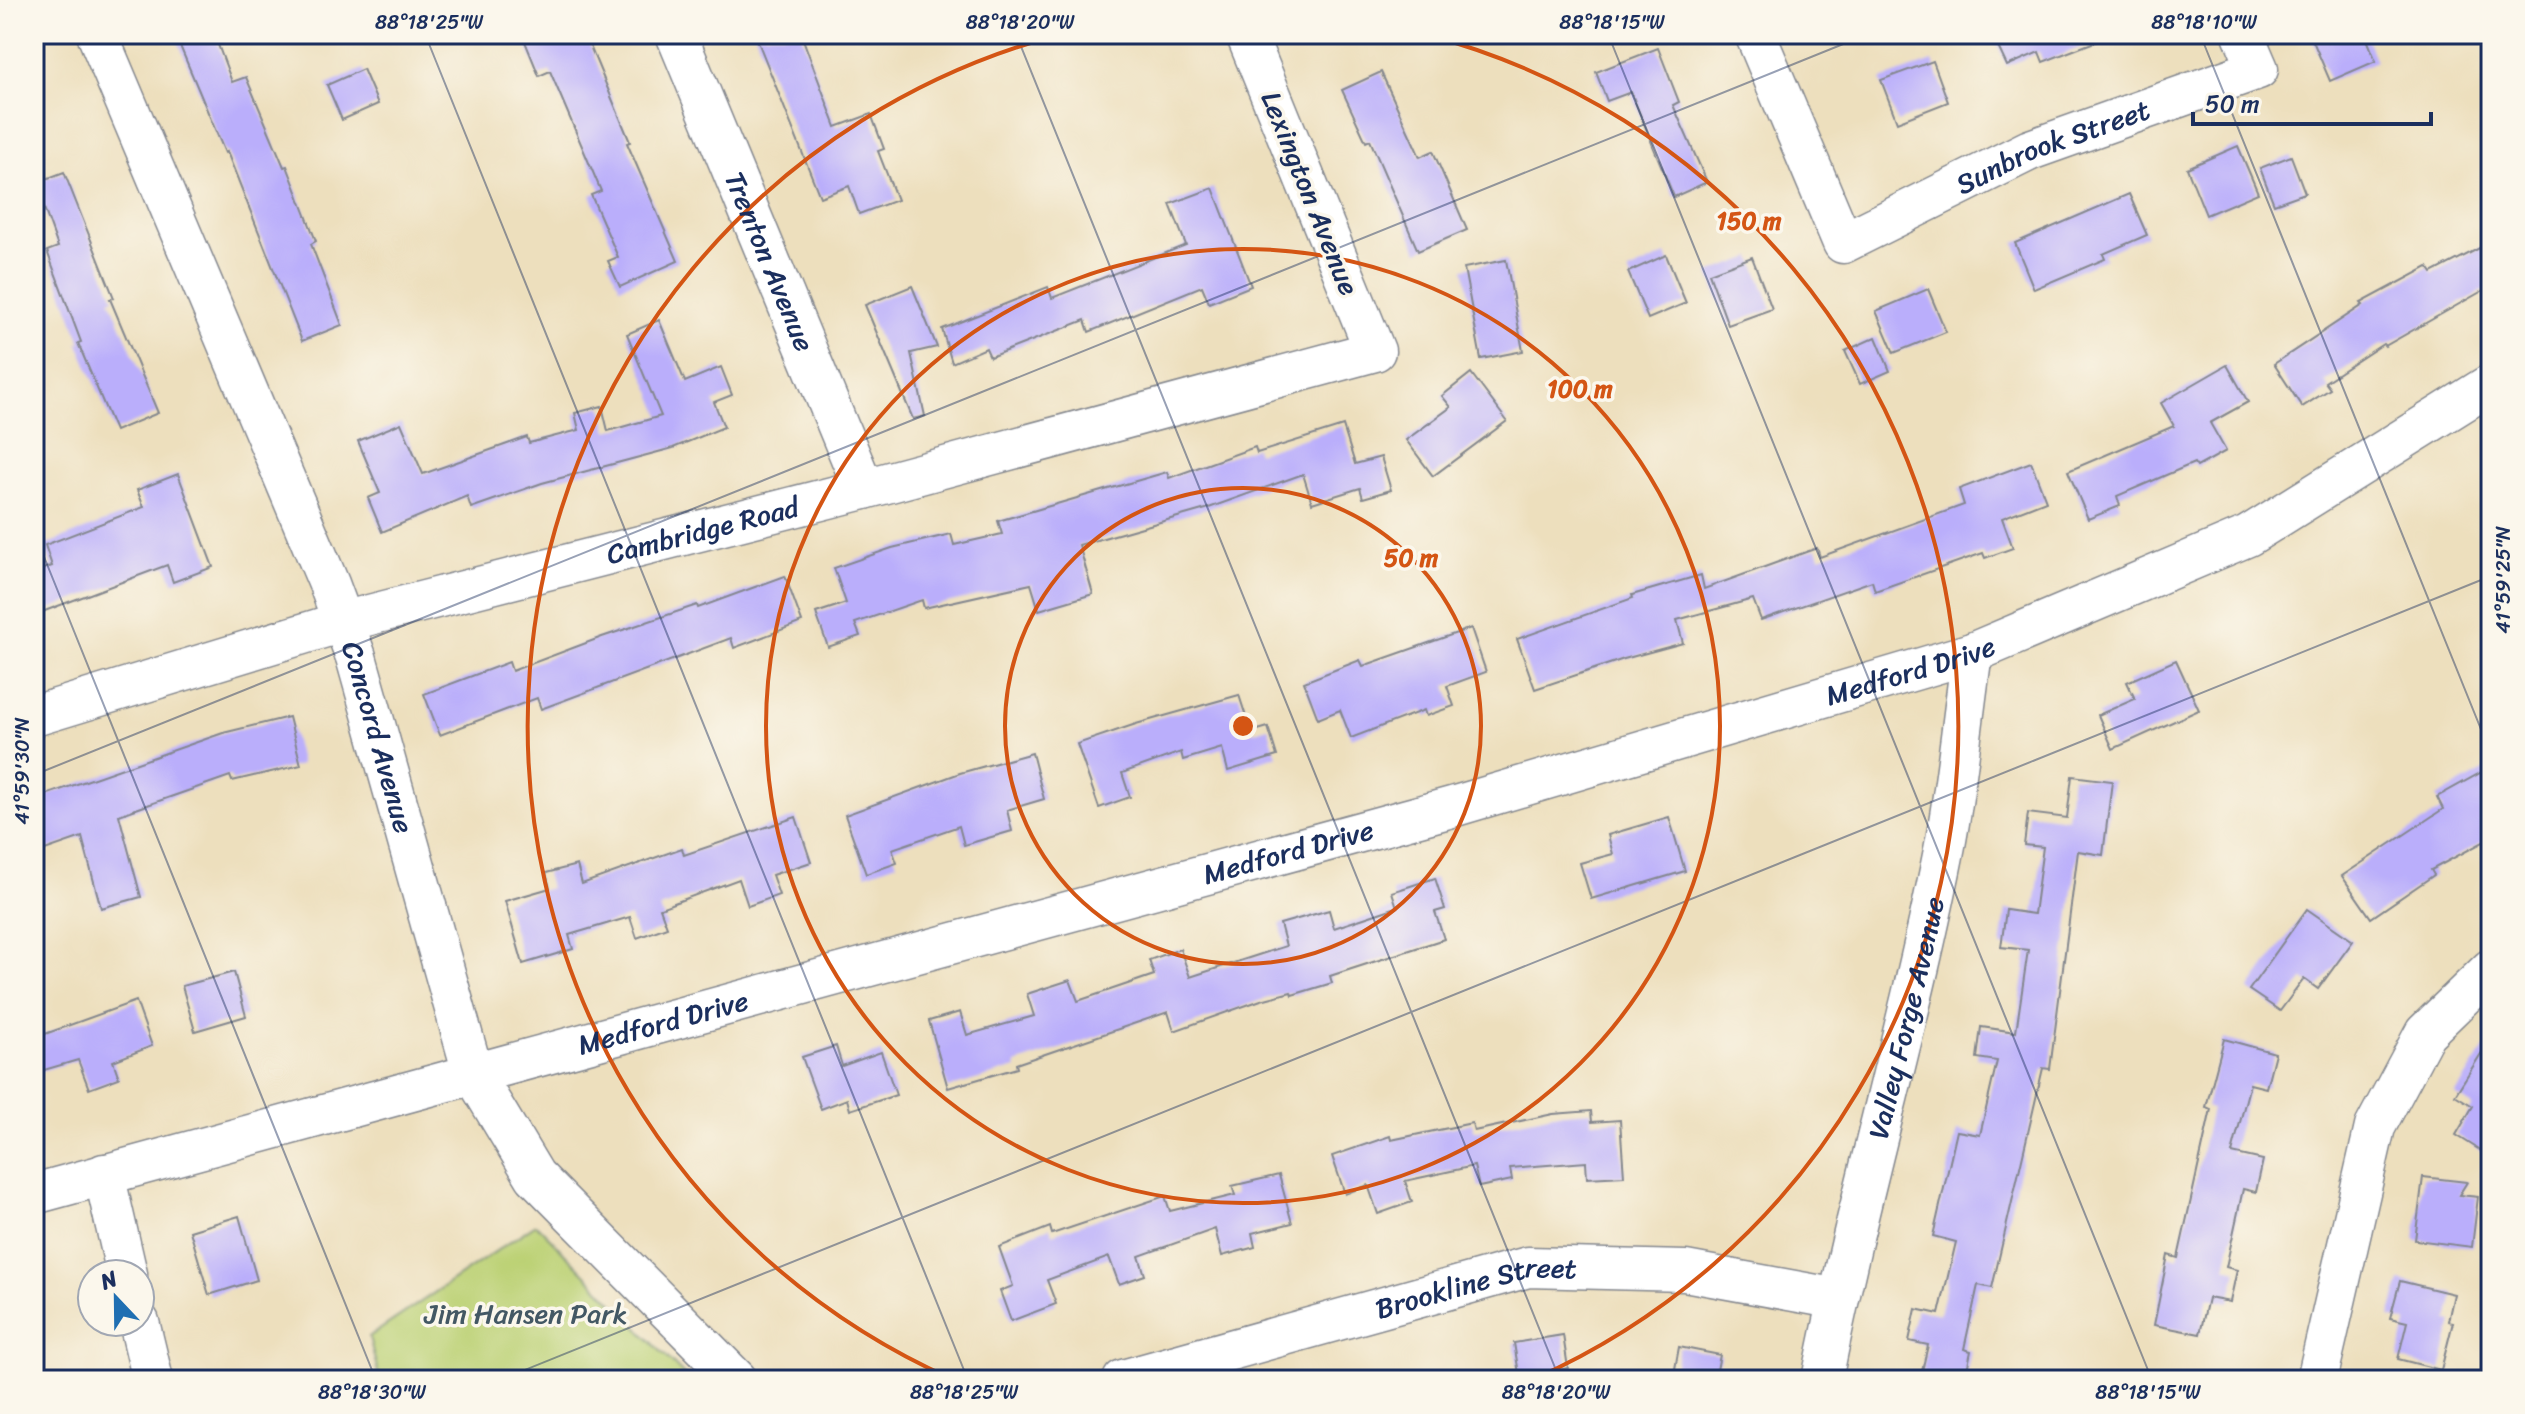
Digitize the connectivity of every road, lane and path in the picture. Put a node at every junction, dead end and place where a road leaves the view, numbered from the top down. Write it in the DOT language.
graph roads {
  1 [pos="97,34"];
  2 [pos="676,34"];
  3 [pos="1246,34"];
  4 [pos="1755,34"];
  5 [pos="2248,46"];
  6 [pos="1375,351"];
  7 [pos="2491,384"];
  8 [pos="864,489"];
  9 [pos="342,622"];
  10 [pos="1972,653"];
  11 [pos="34,716"];
  12 [pos="2491,969"];
  13 [pos="473,1073"];
  14 [pos="104,1174"];
  15 [pos="34,1194"];
  16 [pos="123,1258"];
  17 [pos="1838,1299"];
  18 [pos="143,1338"];
  19 [pos="153,1380"];
  20 [pos="737,1380"];
  21 [pos="1123,1380"];
  22 [pos="1822,1380"];
  23 [pos="2317,1380"];
  1 -- 9 [label="street, Concord Avenue"];
  2 -- 8 [label="street, Trenton Avenue"];
  3 -- 6 [label="street, Lexington Avenue"];
  4 -- 5 [label="street, Sunbrook Street"];
  6 -- 8 [label="street, Cambridge Road"];
  7 -- 10 [label="street, Medford Drive"];
  8 -- 9 [label="street, Cambridge Road"];
  9 -- 11 [label="street, Cambridge Road"];
  9 -- 13 [label="street, Concord Avenue"];
  10 -- 13 [label="street, Medford Drive"];
  10 -- 17 [label="street, Valley Forge Avenue"];
  12 -- 23 [label="street"];
  13 -- 14 [label="street, Medford Drive"];
  13 -- 20 [label="street, Concord Avenue"];
  14 -- 15 [label="street, Medford Drive"];
  14 -- 16 [label="street"];
  17 -- 21 [label="street, Brookline Street"];
  17 -- 22 [label="street, Valley Forge Avenue"];
  18 -- 19 [label="street"];
}
